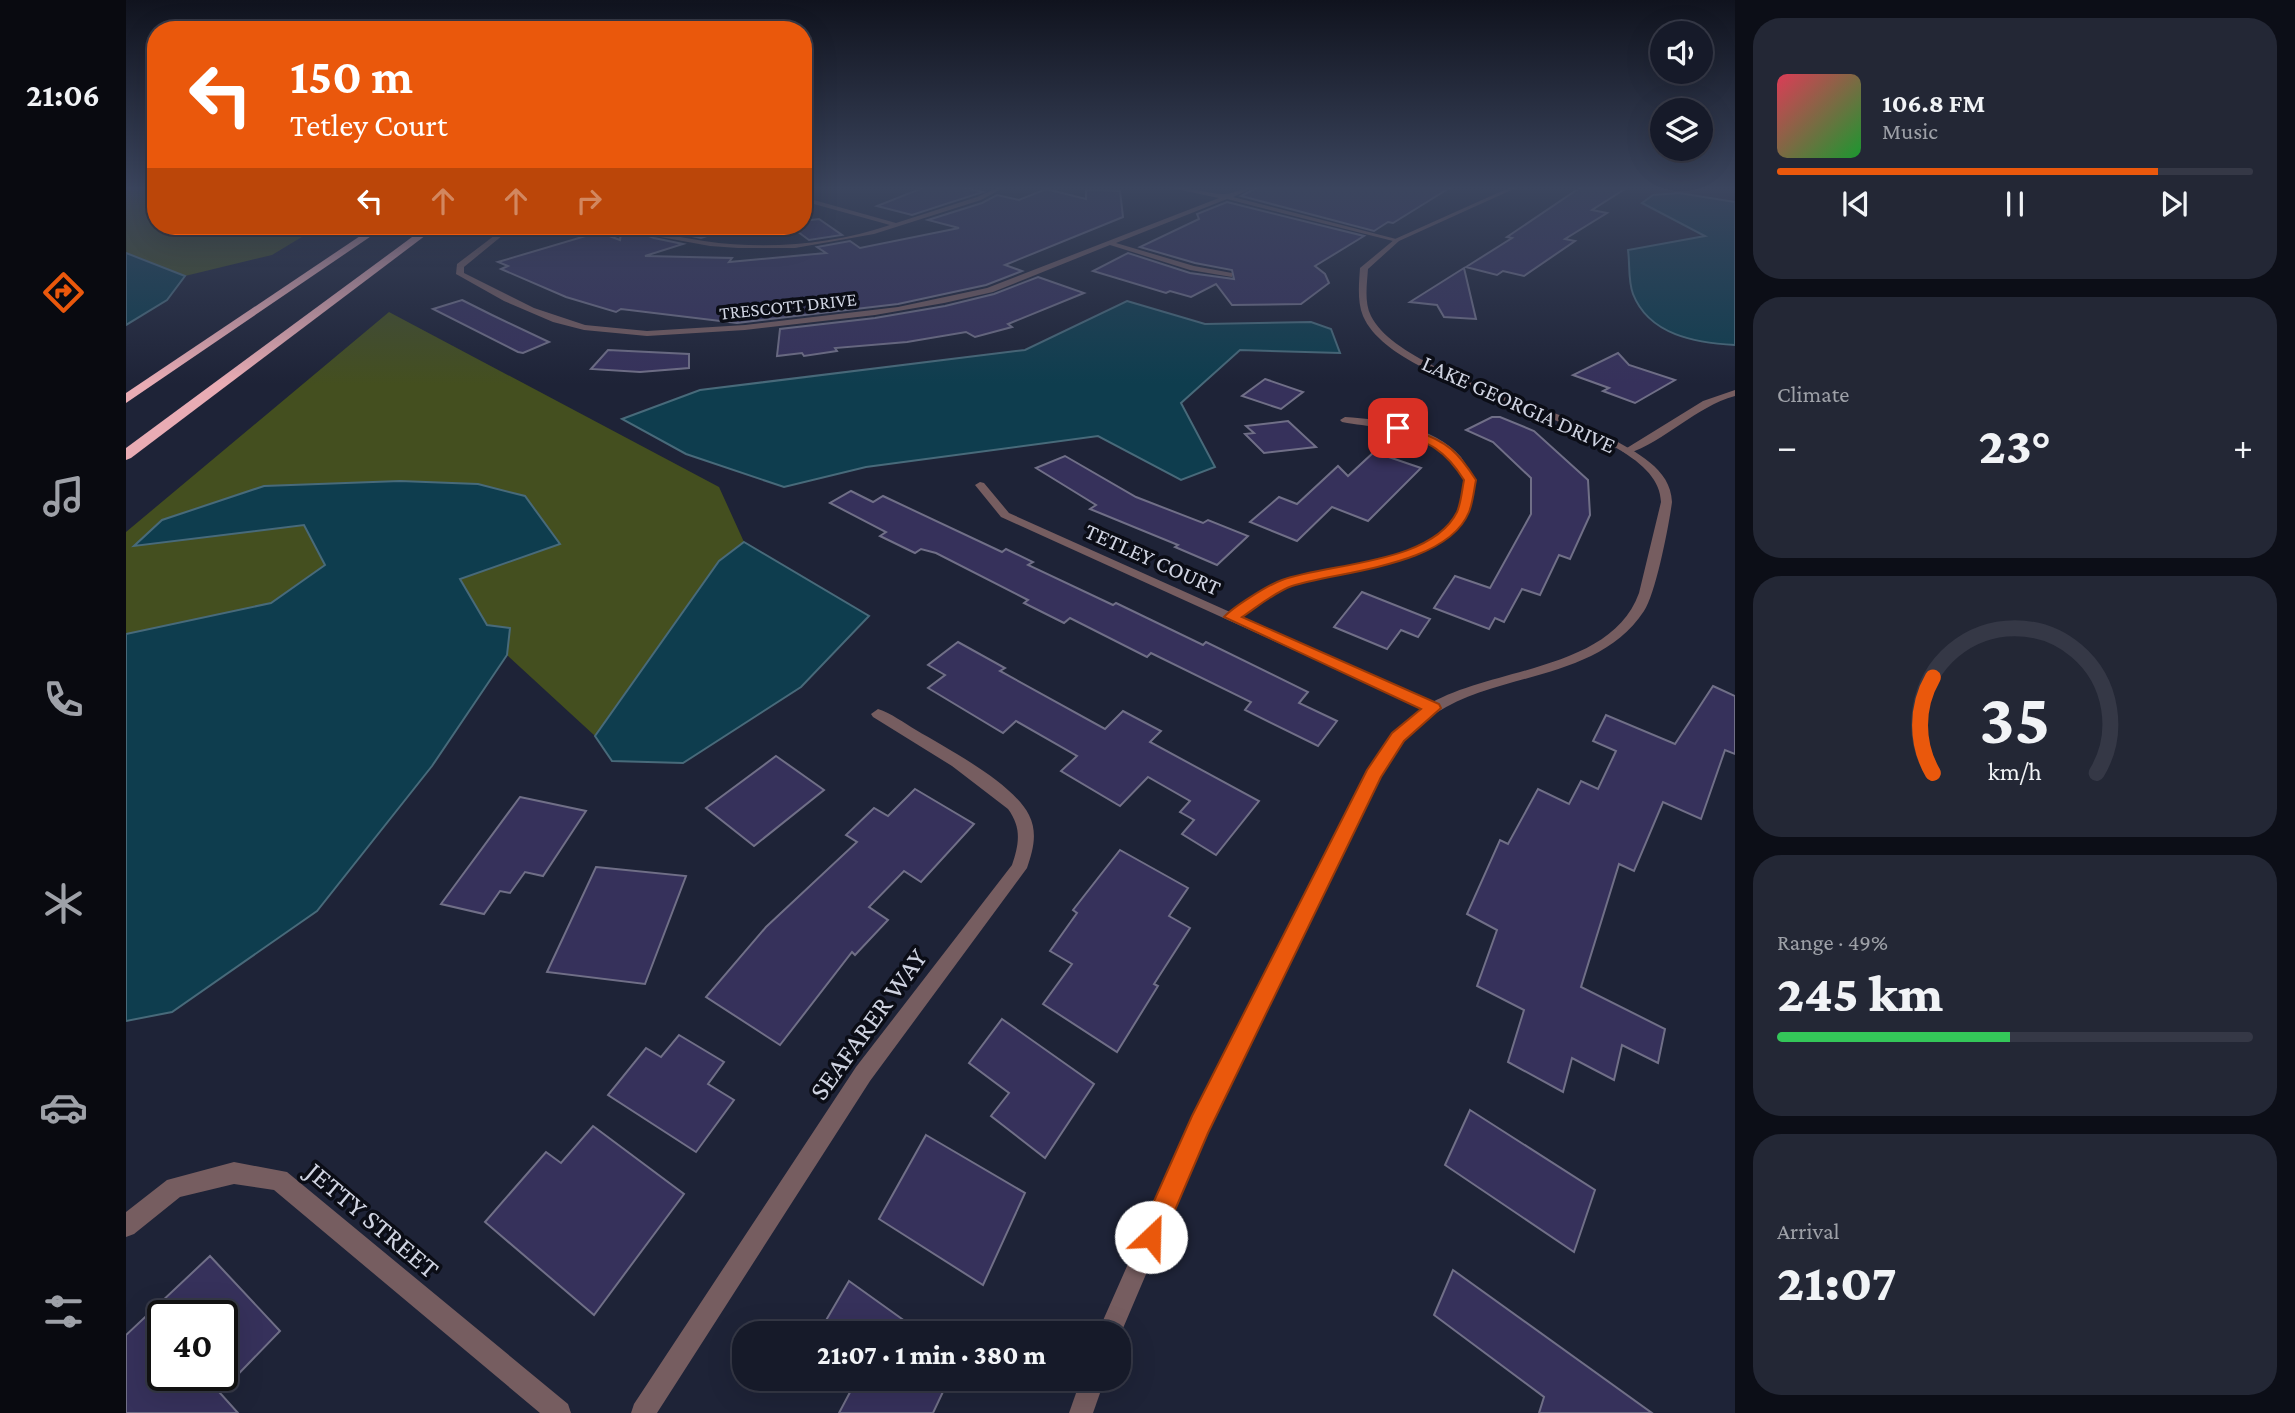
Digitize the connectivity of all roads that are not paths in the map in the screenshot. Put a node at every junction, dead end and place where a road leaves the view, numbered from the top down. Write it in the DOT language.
graph roads {
  1 [pos="341,253"];
  2 [pos="397,253"];
  3 [pos="476,253"];
  4 [pos="1084,253"];
  5 [pos="1142,253"];
  6 [pos="1382,253"];
  7 [pos="1229,275"];
  8 [pos="1735,393"];
  9 [pos="126,398"];
  10 [pos="1345,420"];
  11 [pos="1627,451"];
  12 [pos="126,455"];
  13 [pos="980,485"];
  14 [pos="1231,617"];
  15 [pos="1433,708"];
  16 [pos="878,714"];
  17 [pos="126,1226"];
  18 [pos="1115,1321"];
  19 [pos="1089,1391"];
  20 [pos="559,1413"];
  21 [pos="643,1413"];
  22 [pos="1081,1413"];
  1 -- 9 [label="highway"];
  2 -- 12 [label="highway"];
  3 -- 4 [label="street, TRESCOTT DRIVE"];
  5 -- 7 [label="street"];
  6 -- 11 [label="street, LAKE GEORGIA DRIVE"];
  8 -- 11 [label="street"];
  10 -- 14 [label="street"];
  11 -- 15 [label="street, LAKE GEORGIA DRIVE"];
  13 -- 14 [label="street, TETLEY COURT"];
  14 -- 15 [label="street, TETLEY COURT"];
  15 -- 18 [label="street, LAKE GEORGIA DRIVE"];
  16 -- 21 [label="street, SEAFARER WAY"];
  17 -- 20 [label="street, JETTY STREET"];
  19 -- 22 [label="street"];
}
